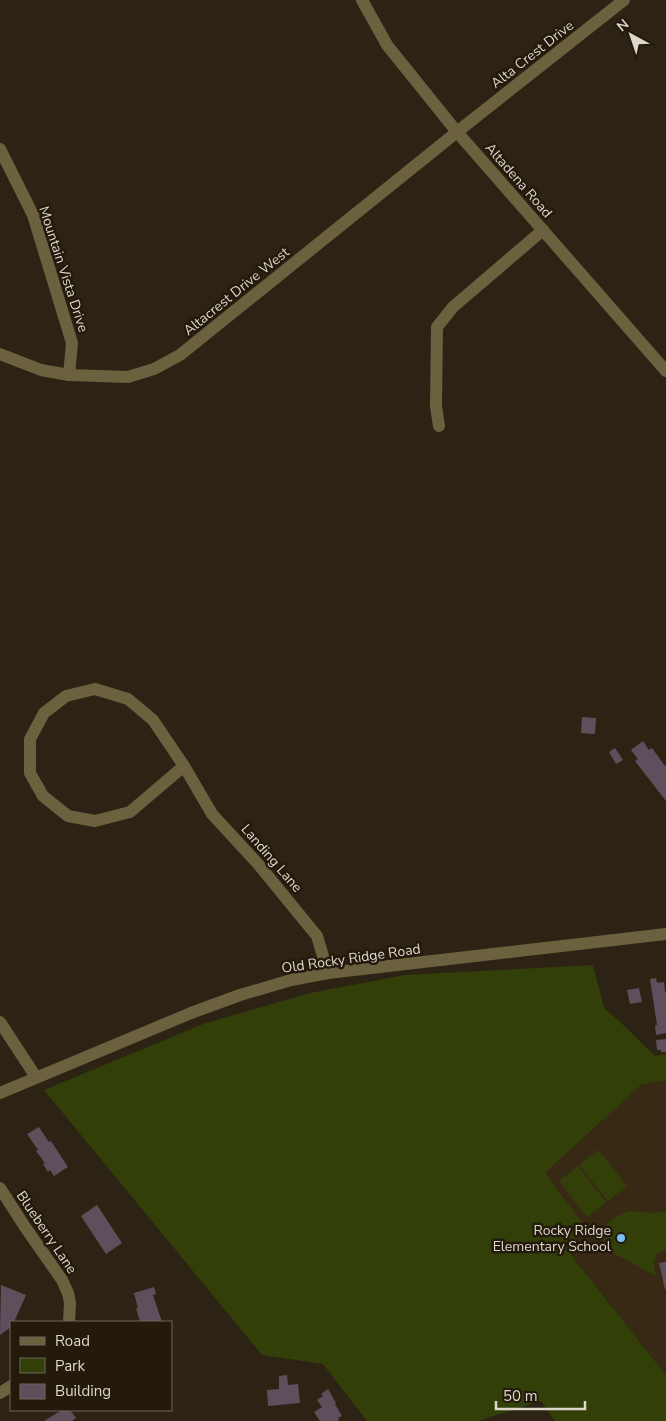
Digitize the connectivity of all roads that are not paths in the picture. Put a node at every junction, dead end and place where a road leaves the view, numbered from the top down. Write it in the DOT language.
graph roads {
  1 [pos="362,0"];
  2 [pos="624,0"];
  3 [pos="458,132"];
  4 [pos="0,149"];
  5 [pos="544,230"];
  6 [pos="0,354"];
  7 [pos="666,371"];
  8 [pos="69,375"];
  9 [pos="439,426"];
  10 [pos="184,766"];
  11 [pos="666,934"];
  12 [pos="328,973"];
  13 [pos="0,1022"];
  14 [pos="36,1077"];
  15 [pos="0,1093"];
  16 [pos="0,1188"];
  17 [pos="69,1321"];
  1 -- 3 [label="street, Altadena Road"];
  2 -- 3 [label="street, Alta Crest Drive"];
  3 -- 5 [label="street, Altadena Road"];
  3 -- 8 [label="street, Altacrest Drive West"];
  4 -- 8 [label="street, Mountain Vista Drive"];
  5 -- 7 [label="street, Altadena Road"];
  5 -- 9 [label="street"];
  6 -- 8 [label="street, Altacrest Drive West"];
  10 -- 10 [label="street, Landing Lane"];
  10 -- 12 [label="street, Landing Lane"];
  11 -- 12 [label="street, Old Rocky Ridge Road"];
  12 -- 14 [label="street, Old Rocky Ridge Road"];
  13 -- 14 [label="street"];
  14 -- 15 [label="street, Old Rocky Ridge Road"];
  16 -- 17 [label="street, Blueberry Lane"];
}
